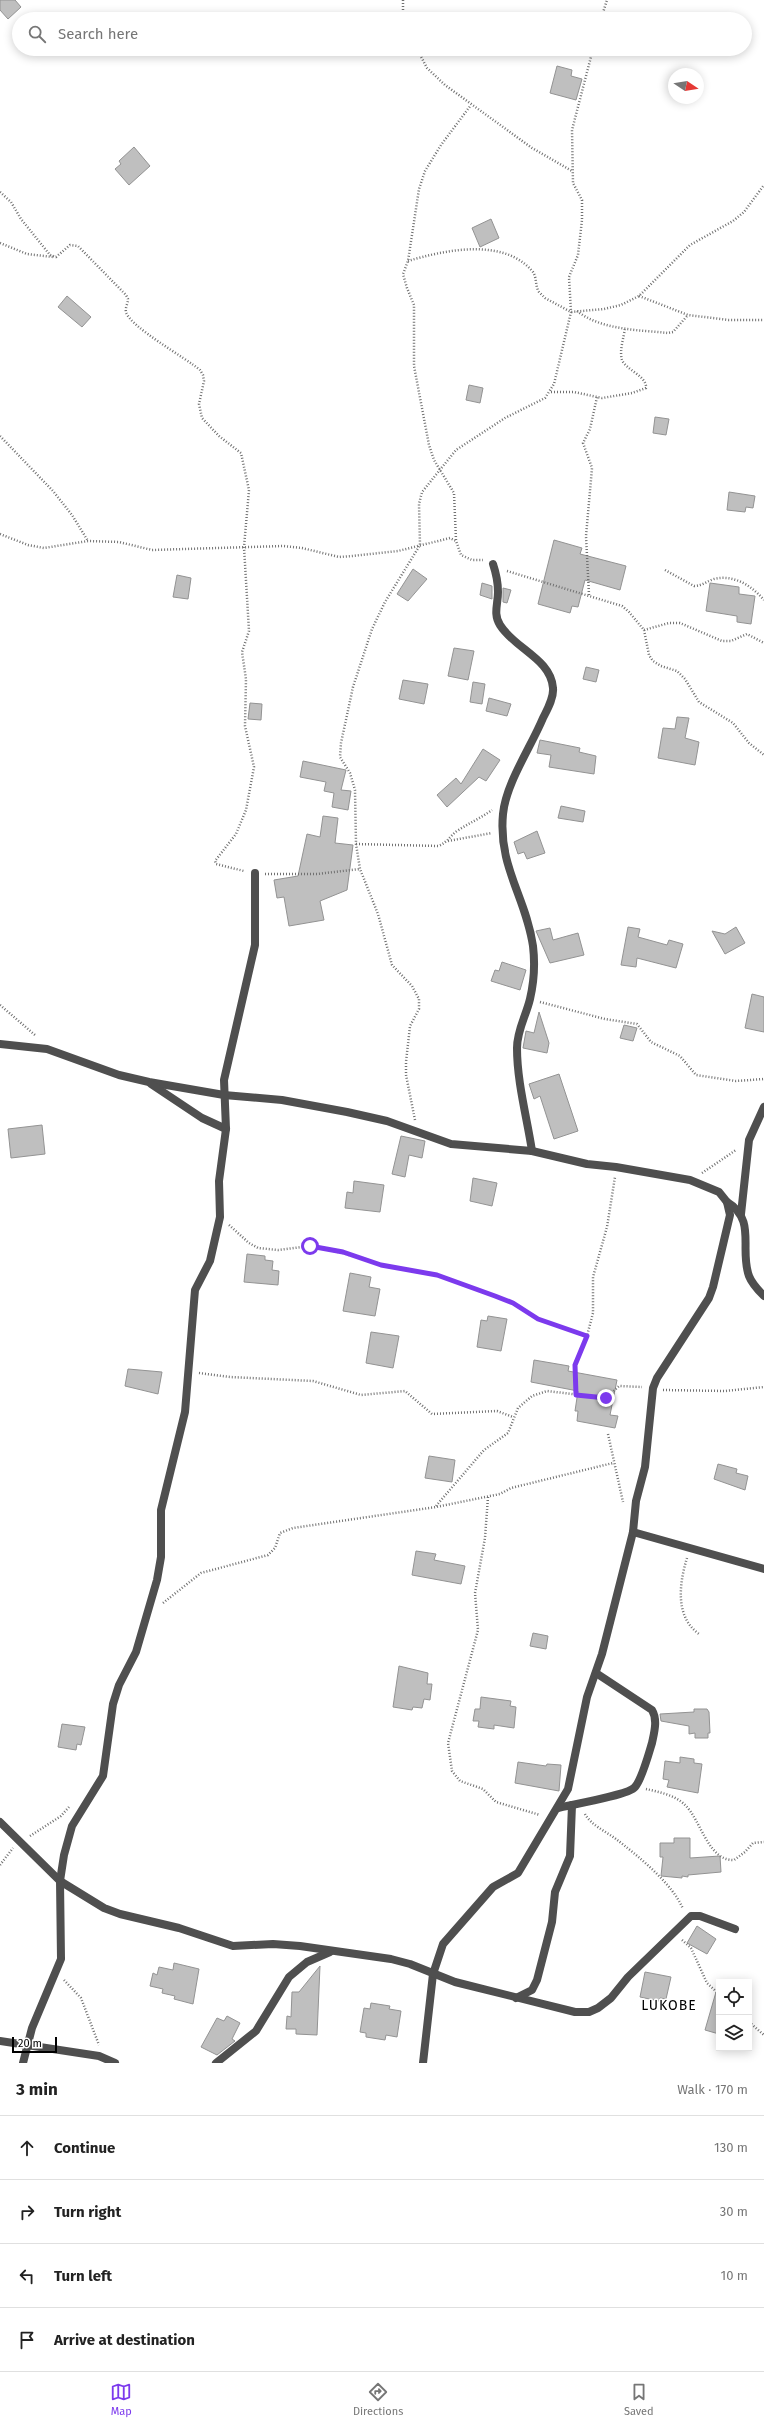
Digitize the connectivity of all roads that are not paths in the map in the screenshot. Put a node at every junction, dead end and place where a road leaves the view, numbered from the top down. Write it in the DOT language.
graph roads {
  1 [pos="493,564"];
  2 [pos="255,873"];
  3 [pos="0,1044"];
  4 [pos="149,1082"];
  5 [pos="224,1095"];
  6 [pos="764,1107"];
  7 [pos="226,1129"];
  8 [pos="532,1152"];
  9 [pos="727,1202"];
  10 [pos="741,1214"];
  11 [pos="764,1296"];
  12 [pos="633,1532"];
  13 [pos="764,1569"];
  14 [pos="596,1673"];
  15 [pos="575,1804"];
  16 [pos="558,1808"];
  17 [pos="0,1822"];
  18 [pos="60,1881"];
  19 [pos="734,1929"];
  20 [pos="332,1952"];
  21 [pos="433,1974"];
  22 [pos="516,1998"];
  23 [pos="0,2041"];
  24 [pos="27,2045"];
  25 [pos="23,2063"];
  26 [pos="115,2063"];
  27 [pos="216,2063"];
  28 [pos="423,2063"];
  1 -- 8 [label="street"];
  2 -- 5 [label="street"];
  3 -- 4 [label="street"];
  4 -- 5 [label="street"];
  4 -- 7 [label="street"];
  5 -- 7 [label="street"];
  5 -- 8 [label="street"];
  6 -- 10 [label="street"];
  7 -- 18 [label="street"];
  8 -- 9 [label="street"];
  9 -- 10 [label="street"];
  9 -- 12 [label="street"];
  10 -- 11 [label="street"];
  12 -- 13 [label="street"];
  12 -- 14 [label="street"];
  14 -- 15 [label="street"];
  14 -- 16 [label="street"];
  15 -- 16 [label="street"];
  15 -- 22 [label="street"];
  16 -- 21 [label="street"];
  17 -- 18 [label="street"];
  18 -- 20 [label="street"];
  18 -- 24 [label="street"];
  19 -- 22 [label="street"];
  20 -- 21 [label="street"];
  20 -- 27 [label="street"];
  21 -- 22 [label="street"];
  21 -- 28 [label="street"];
  23 -- 24 [label="street"];
  24 -- 25 [label="street"];
  24 -- 26 [label="street"];
}
